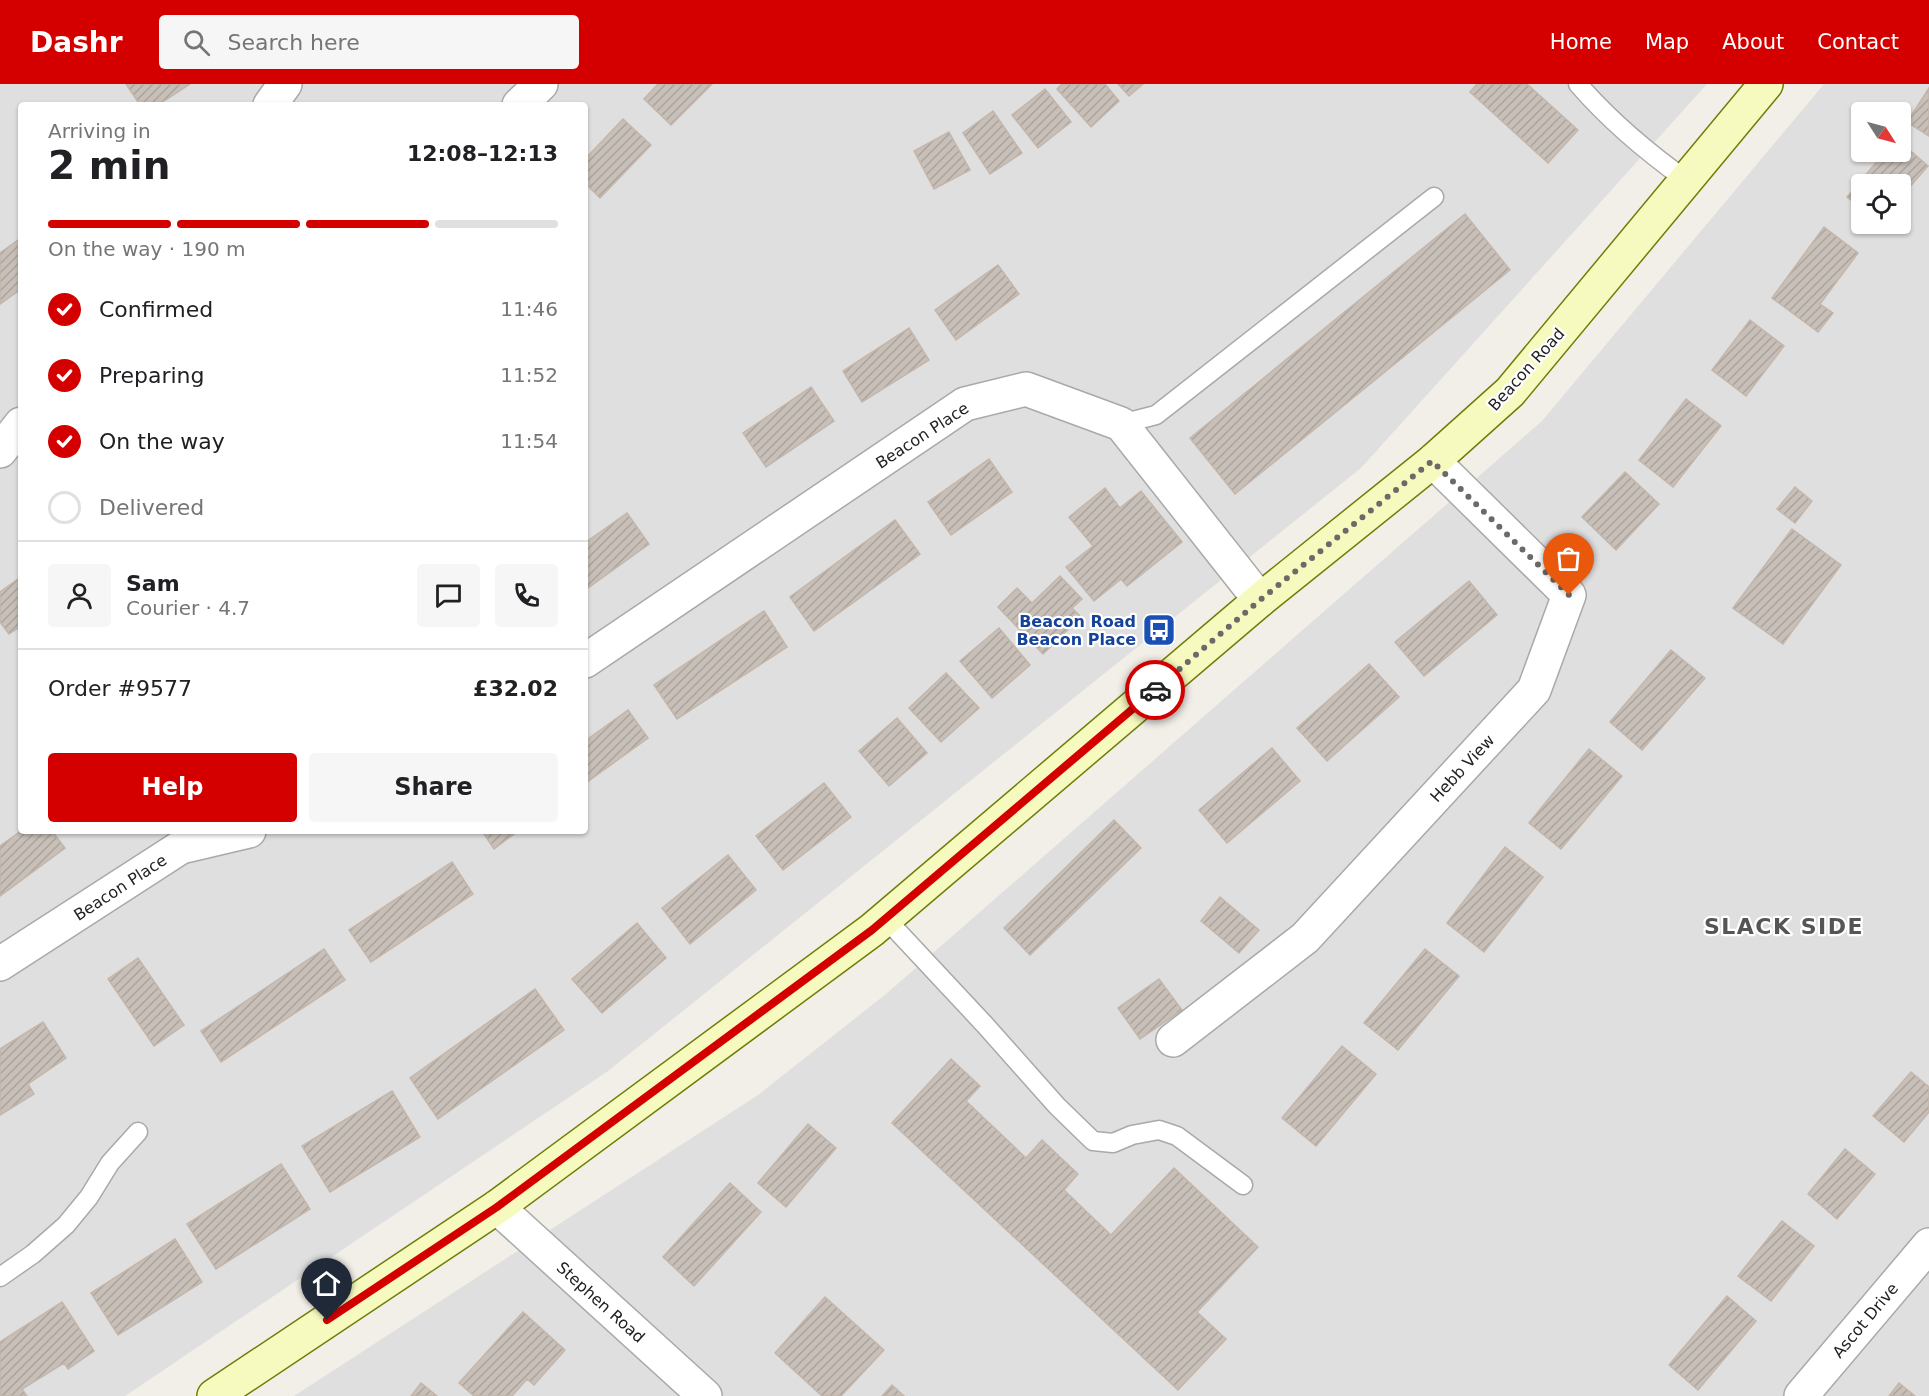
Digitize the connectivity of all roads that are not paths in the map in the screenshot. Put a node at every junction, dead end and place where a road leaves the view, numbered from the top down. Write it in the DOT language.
graph roads {
  1 [pos="285,84"];
  2 [pos="542,84"];
  3 [pos="1578,84"];
  4 [pos="1767,84"];
  5 [pos="272,102"];
  6 [pos="522,102"];
  7 [pos="1686,180"];
  8 [pos="1434,197"];
  9 [pos="1121,424"];
  10 [pos="18,428"];
  11 [pos="0,451"];
  12 [pos="1432,461"];
  13 [pos="1260,600"];
  14 [pos="588,659"];
  15 [pos="237,834"];
  16 [pos="886,919"];
  17 [pos="0,964"];
  18 [pos="1173,1040"];
  19 [pos="138,1132"];
  20 [pos="1243,1185"];
  21 [pos="497,1207"];
  22 [pos="1929,1245"];
  23 [pos="0,1277"];
  24 [pos="214,1396"];
  25 [pos="705,1396"];
  26 [pos="1801,1396"];
  1 -- 5 [label="street"];
  2 -- 6 [label="street"];
  3 -- 7 [label="lane"];
  4 -- 7 [label="main road, Beacon Road"];
  7 -- 12 [label="main road, Beacon Road"];
  8 -- 9 [label="lane"];
  9 -- 13 [label="street"];
  9 -- 14 [label="street, Beacon Place"];
  10 -- 11 [label="street"];
  12 -- 13 [label="main road, Beacon Road"];
  12 -- 18 [label="street, Hebb View"];
  13 -- 16 [label="main road, Beacon Road"];
  15 -- 17 [label="street, Beacon Place"];
  16 -- 20 [label="lane"];
  16 -- 21 [label="main road, Beacon Road"];
  19 -- 23 [label="lane"];
  21 -- 24 [label="main road, Beacon Road"];
  21 -- 25 [label="street, Stephen Road"];
  22 -- 26 [label="street, Ascot Drive"];
}
